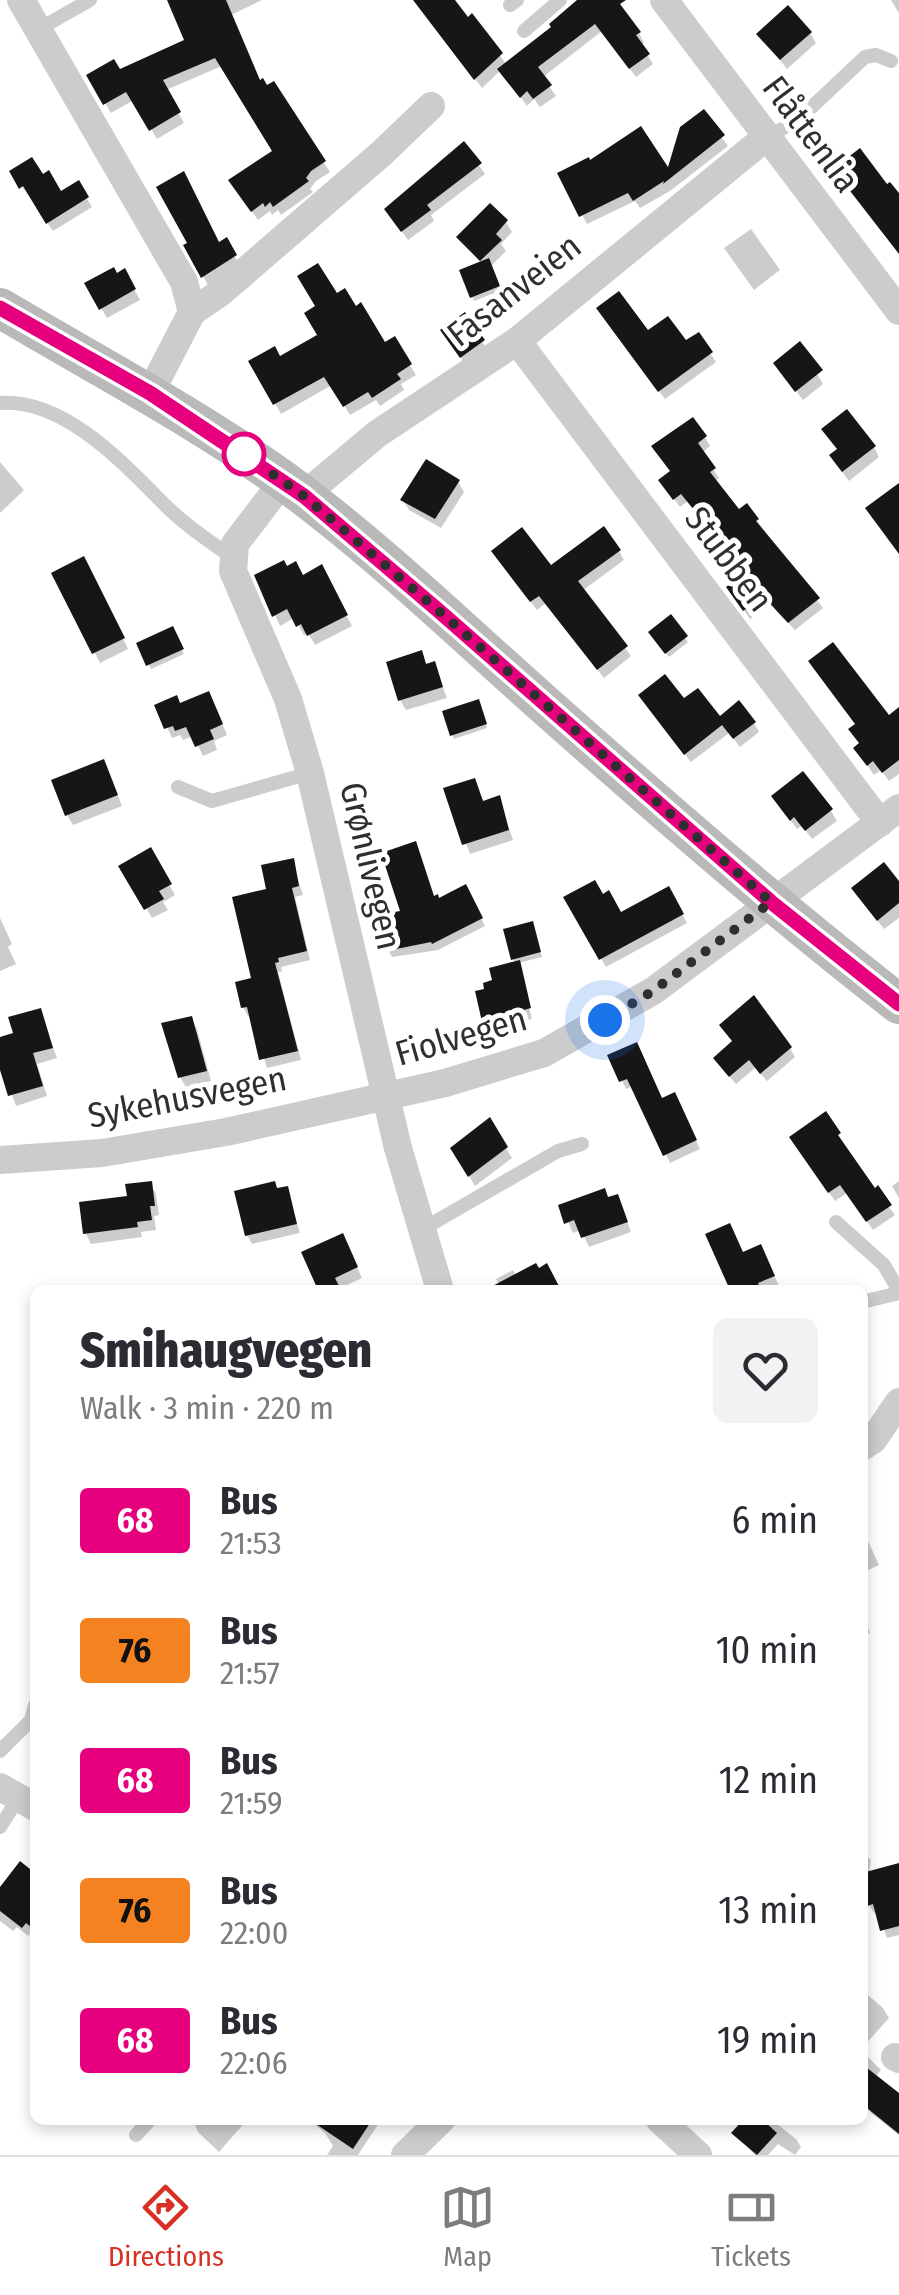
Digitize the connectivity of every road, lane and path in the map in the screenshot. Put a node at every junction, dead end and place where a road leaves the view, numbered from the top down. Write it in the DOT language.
graph roads {
  1 [pos="21,0"];
  2 [pos="90,0"];
  3 [pos="560,0"];
  4 [pos="664,0"];
  5 [pos="39,30"];
  6 [pos="524,31"];
  7 [pos="891,61"];
  8 [pos="431,106"];
  9 [pos="765,138"];
  10 [pos="0,308"];
  11 [pos="899,311"];
  12 [pos="192,312"];
  13 [pos="517,341"];
  14 [pos="150,393"];
  15 [pos="0,402"];
  16 [pos="294,489"];
  17 [pos="232,558"];
  18 [pos="310,774"];
  19 [pos="178,787"];
  20 [pos="889,815"];
  21 [pos="771,902"];
  22 [pos="899,1004"];
  23 [pos="387,1096"];
  24 [pos="582,1144"];
  25 [pos="0,1160"];
  26 [pos="836,1222"];
  27 [pos="420,1231"];
  28 [pos="438,1285"];
  29 [pos="899,1292"];
  30 [pos="868,1300"];
  31 [pos="899,1402"];
  32 [pos="868,1443"];
  33 [pos="30,1721"];
  34 [pos="0,1751"];
  35 [pos="18,1798"];
  36 [pos="0,1827"];
  37 [pos="145,2125"];
  38 [pos="435,2125"];
  39 [pos="665,2125"];
  40 [pos="136,2134"];
  41 [pos="405,2155"];
  42 [pos="698,2155"];
  1 -- 5 [label="street"];
  2 -- 5 [label="lane"];
  3 -- 6 [label="lane"];
  4 -- 9 [label="street, Flåttenlia"];
  5 -- 12 [label="street"];
  7 -- 9 [label="lane"];
  8 -- 12 [label="street"];
  9 -- 11 [label="street, Flåttenlia"];
  9 -- 13 [label="street, Fasanveien"];
  10 -- 14 [label="street"];
  12 -- 14 [label="street"];
  13 -- 16 [label="street, Fasanveien"];
  13 -- 20 [label="street, Stubben"];
  14 -- 16 [label="street"];
  15 -- 17 [label="lane"];
  16 -- 17 [label="street"];
  16 -- 21 [label="street"];
  17 -- 18 [label="street, Grønlivegen"];
  18 -- 19 [label="lane"];
  18 -- 23 [label="street, Grønlivegen"];
  20 -- 21 [label="street, Fiolvegen"];
  21 -- 22 [label="street"];
  21 -- 23 [label="street, Fiolvegen"];
  23 -- 25 [label="street, Sykehusvegen"];
  23 -- 27 [label="street, Grønlivegen"];
  24 -- 27 [label="lane"];
  26 -- 29 [label="lane"];
  27 -- 28 [label="street, Grønlivegen"];
  29 -- 30 [label="lane"];
  31 -- 32 [label="street"];
  33 -- 34 [label="lane"];
  35 -- 36 [label="lane"];
  37 -- 40 [label="lane"];
  38 -- 41 [label="street"];
  39 -- 42 [label="street"];
}
